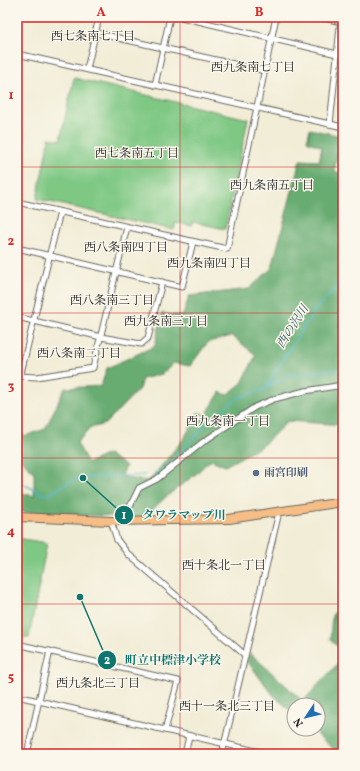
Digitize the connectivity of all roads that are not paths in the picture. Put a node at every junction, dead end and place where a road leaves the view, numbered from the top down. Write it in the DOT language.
graph roads {
  1 [pos="99,17"];
  2 [pos="170,17"];
  3 [pos="181,17"];
  4 [pos="276,17"];
  5 [pos="319,17"];
  6 [pos="341,20"];
  7 [pos="96,33"];
  8 [pos="272,39"];
  9 [pos="163,48"];
  10 [pos="17,54"];
  11 [pos="337,54"];
  12 [pos="87,69"];
  13 [pos="265,71"];
  14 [pos="155,85"];
  15 [pos="257,108"];
  16 [pos="330,124"];
  17 [pos="343,127"];
  18 [pos="17,202"];
  19 [pos="60,212"];
  20 [pos="127,227"];
  21 [pos="193,242"];
  22 [pos="17,248"];
  23 [pos="50,255"];
  24 [pos="116,271"];
  25 [pos="162,282"];
  26 [pos="17,317"];
  27 [pos="34,320"];
  28 [pos="101,337"];
  29 [pos="19,377"];
  30 [pos="343,385"];
  31 [pos="343,502"];
  32 [pos="279,512"];
  33 [pos="17,517"];
  34 [pos="111,521"];
  35 [pos="123,521"];
  36 [pos="17,644"];
  37 [pos="50,651"];
  38 [pos="245,655"];
  39 [pos="17,696"];
  40 [pos="39,701"];
  41 [pos="165,730"];
  42 [pos="189,736"];
  43 [pos="225,744"];
  44 [pos="260,753"];
  45 [pos="27,754"];
  46 [pos="185,754"];
  47 [pos="222,754"];
  48 [pos="269,754"];
  1 -- 7 [label="street"];
  2 -- 9 [label="street"];
  3 -- 8 [label="street"];
  4 -- 8 [label="street"];
  5 -- 6 [label="street"];
  6 -- 11 [label="street"];
  7 -- 9 [label="street"];
  7 -- 12 [label="street"];
  8 -- 11 [label="street"];
  8 -- 13 [label="street"];
  9 -- 13 [label="street"];
  9 -- 14 [label="street"];
  10 -- 12 [label="street"];
  11 -- 16 [label="street"];
  12 -- 14 [label="street"];
  13 -- 15 [label="street"];
  14 -- 15 [label="street"];
  15 -- 16 [label="street"];
  15 -- 21 [label="street"];
  16 -- 17 [label="street"];
  18 -- 19 [label="street"];
  19 -- 20 [label="street"];
  19 -- 23 [label="street"];
  20 -- 21 [label="street"];
  20 -- 24 [label="street"];
  21 -- 25 [label="street"];
  22 -- 23 [label="street"];
  23 -- 24 [label="street"];
  23 -- 27 [label="street"];
  24 -- 25 [label="street"];
  24 -- 28 [label="street"];
  25 -- 28 [label="street"];
  26 -- 27 [label="street"];
  27 -- 28 [label="street"];
  27 -- 29 [label="street"];
  28 -- 29 [label="street"];
  30 -- 35 [label="street"];
  31 -- 32 [label="main road"];
  32 -- 35 [label="main road"];
  32 -- 38 [label="street"];
  33 -- 34 [label="main road"];
  34 -- 35 [label="main road"];
  34 -- 38 [label="street"];
  36 -- 37 [label="street"];
  37 -- 40 [label="street"];
  37 -- 41 [label="street"];
  38 -- 43 [label="street"];
  39 -- 40 [label="street"];
  40 -- 41 [label="street"];
  40 -- 45 [label="street"];
  41 -- 42 [label="street"];
  42 -- 43 [label="street"];
  42 -- 46 [label="street"];
  43 -- 44 [label="street"];
  43 -- 47 [label="street"];
  44 -- 48 [label="street"];
}
